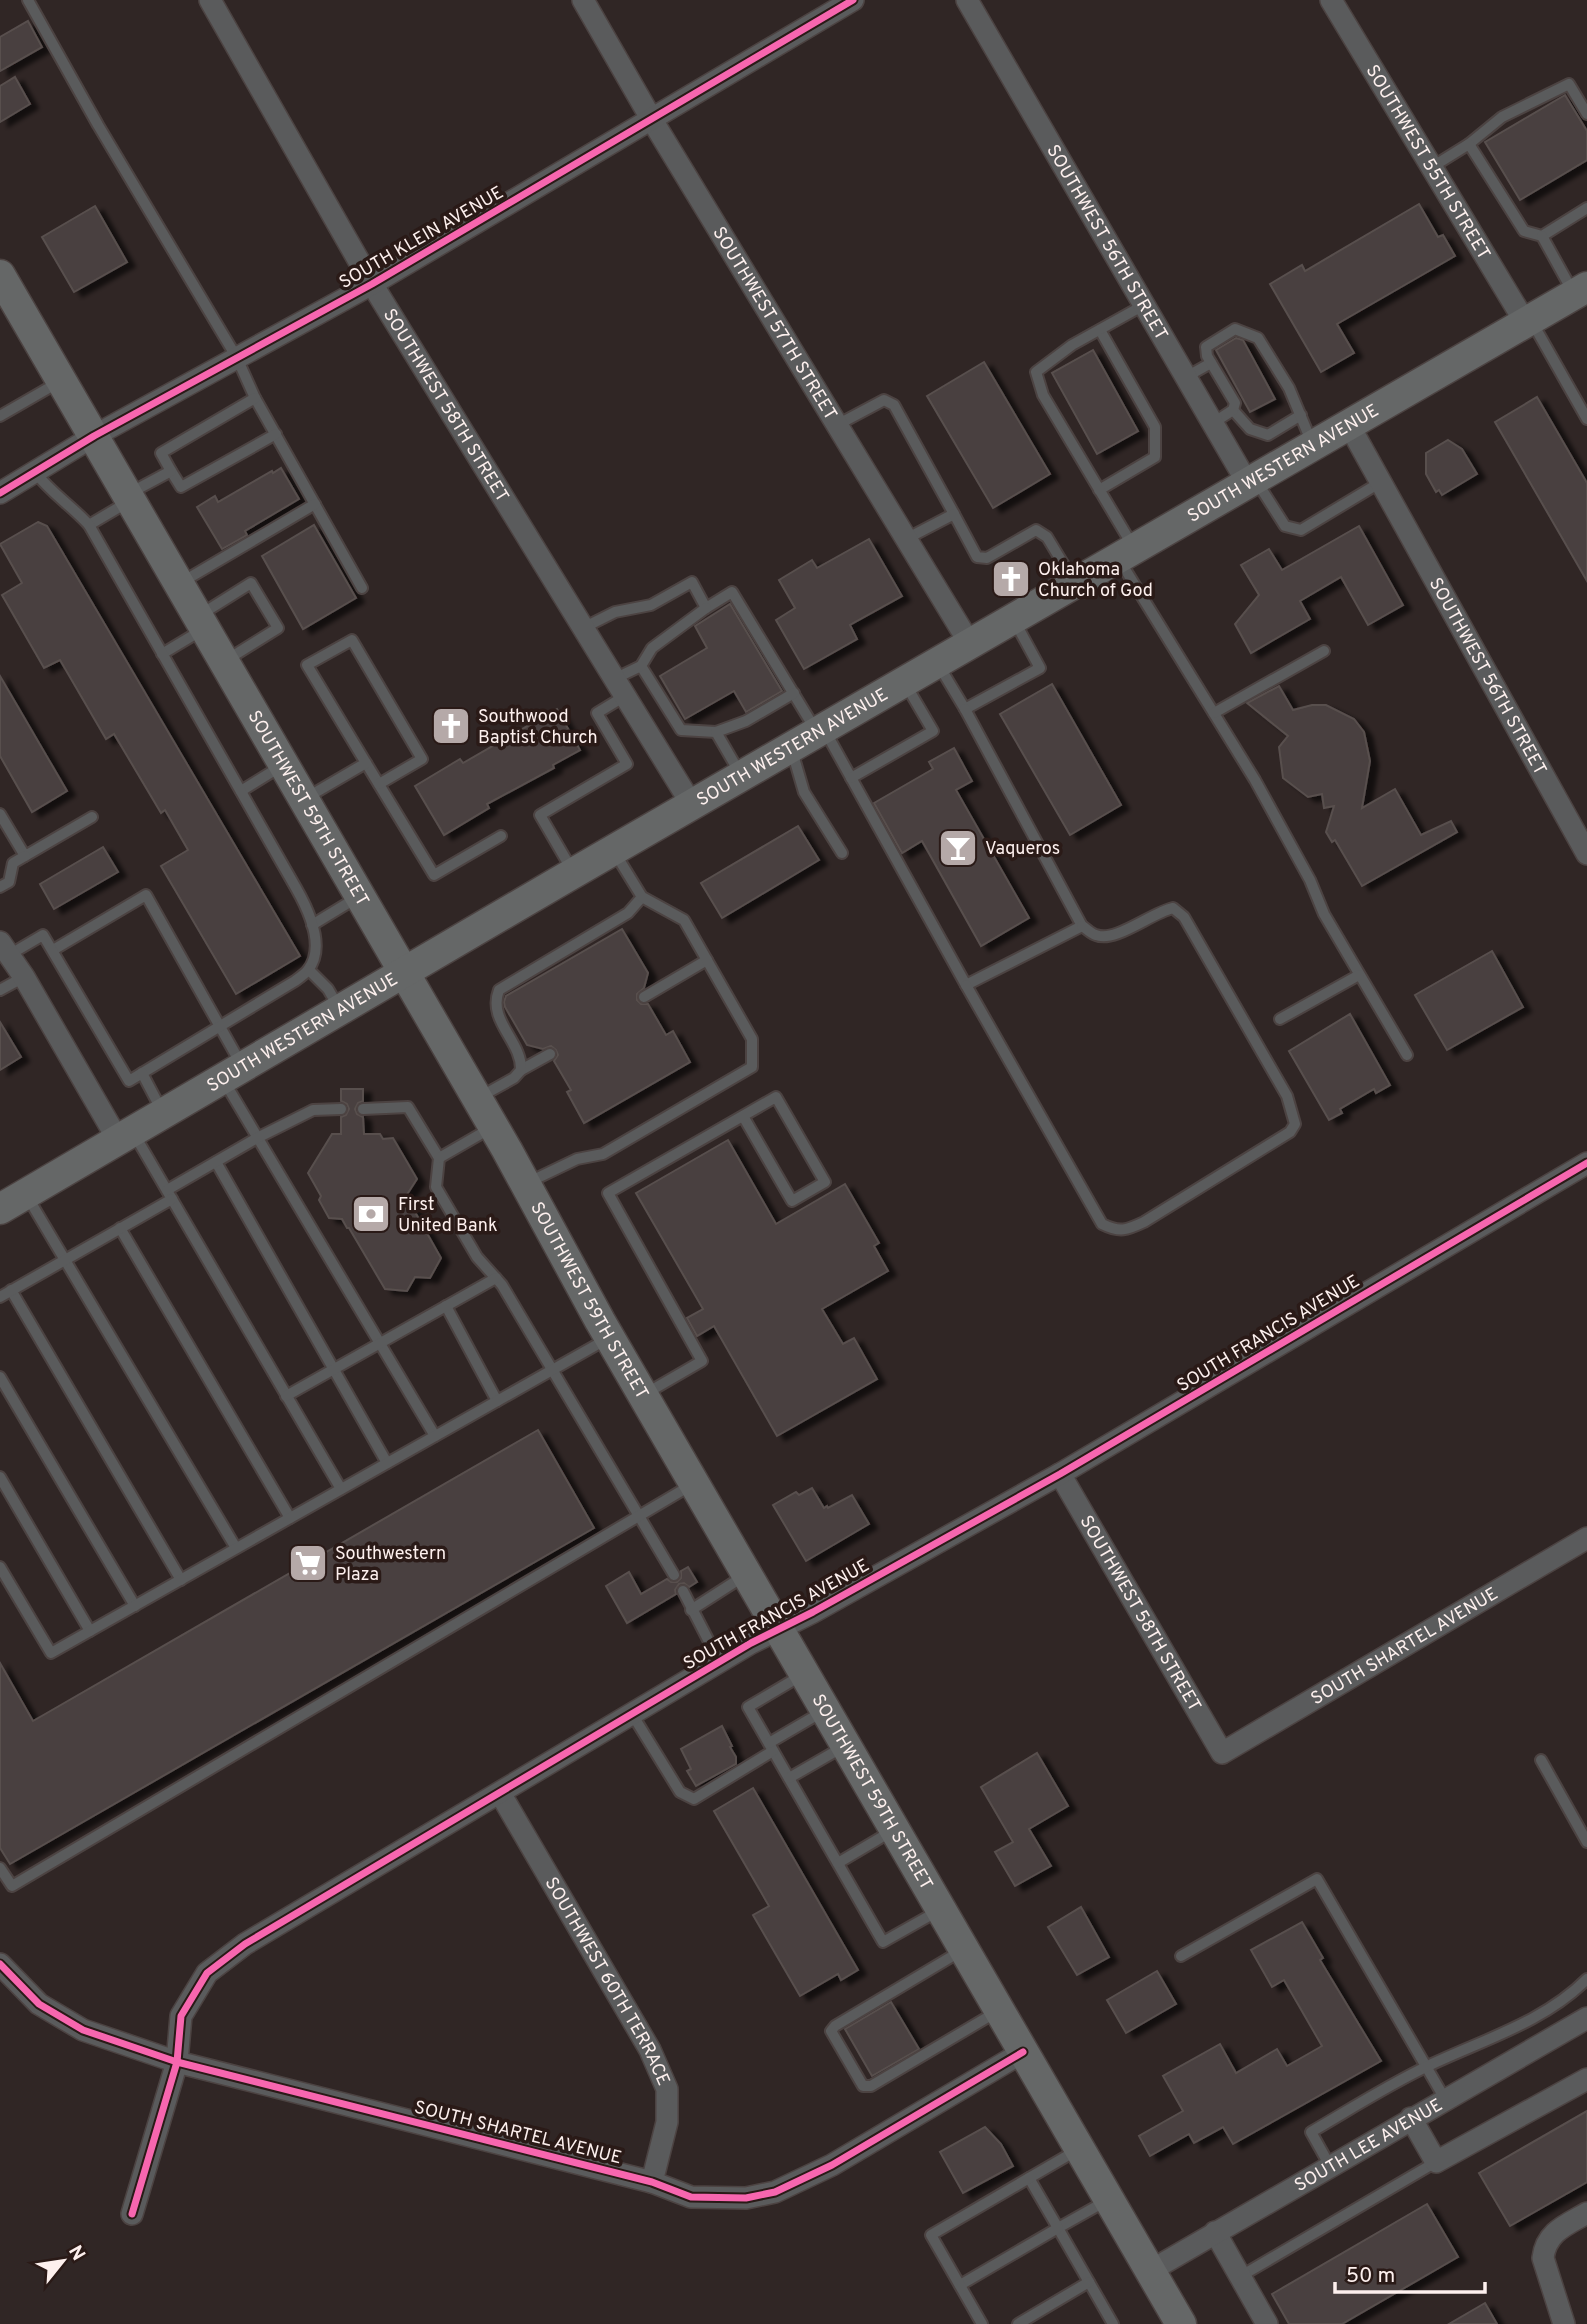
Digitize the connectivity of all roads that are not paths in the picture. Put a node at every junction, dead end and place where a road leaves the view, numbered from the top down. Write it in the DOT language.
graph roads {
  1 [pos="28,0"];
  2 [pos="210,0"];
  3 [pos="583,0"];
  4 [pos="853,0"];
  5 [pos="967,0"];
  6 [pos="1331,0"];
  7 [pos="1587,114"];
  8 [pos="652,120"];
  9 [pos="1469,144"];
  10 [pos="1432,167"];
  11 [pos="1587,208"];
  12 [pos="1542,236"];
  13 [pos="372,284"];
  14 [pos="1581,290"];
  15 [pos="4,292"];
  16 [pos="1144,305"];
  17 [pos="1528,321"];
  18 [pos="1100,330"];
  19 [pos="237,358"];
  20 [pos="1211,363"];
  21 [pos="1186,377"];
  22 [pos="61,380"];
  23 [pos="255,398"];
  24 [pos="1233,410"];
  25 [pos="1301,415"];
  26 [pos="0,416"];
  27 [pos="1587,419"];
  28 [pos="1213,424"];
  29 [pos="837,425"];
  30 [pos="1349,425"];
  31 [pos="276,434"];
  32 [pos="94,436"];
  33 [pos="1313,446"];
  34 [pos="171,471"];
  35 [pos="35,472"];
  36 [pos="1252,482"];
  37 [pos="1381,482"];
  38 [pos="1099,490"];
  39 [pos="0,493"];
  40 [pos="129,497"];
  41 [pos="315,504"];
  42 [pos="954,514"];
  43 [pos="89,525"];
  44 [pos="906,539"];
  45 [pos="1126,554"];
  46 [pos="180,583"];
  47 [pos="1075,584"];
  48 [pos="362,588"];
  49 [pos="706,608"];
  50 [pos="1013,619"];
  51 [pos="202,622"];
  52 [pos="583,628"];
  53 [pos="970,644"];
  54 [pos="1324,650"];
  55 [pos="162,654"];
  56 [pos="225,660"];
  57 [pos="938,663"];
  58 [pos="641,666"];
  59 [pos="905,682"];
  60 [pos="620,688"];
  61 [pos="794,693"];
  62 [pos="965,709"];
  63 [pos="1214,713"];
  64 [pos="821,731"];
  65 [pos="716,732"];
  66 [pos="791,748"];
  67 [pos="366,763"];
  68 [pos="284,764"];
  69 [pos="742,776"];
  70 [pos="851,778"];
  71 [pos="379,785"];
  72 [pos="241,791"];
  73 [pos="304,800"];
  74 [pos="692,805"];
  75 [pos="0,814"];
  76 [pos="92,817"];
  77 [pos="501,836"];
  78 [pos="614,850"];
  79 [pos="842,853"];
  80 [pos="1587,854"];
  81 [pos="25,856"];
  82 [pos="574,873"];
  83 [pos="0,887"];
  84 [pos="359,896"];
  85 [pos="642,897"];
  86 [pos="312,925"];
  87 [pos="1082,926"];
  88 [pos="4,948"];
  89 [pos="54,950"];
  90 [pos="707,960"];
  91 [pos="309,970"];
  92 [pos="404,972"];
  93 [pos="1359,975"];
  94 [pos="24,977"];
  95 [pos="966,985"];
  96 [pos="0,990"];
  97 [pos="644,998"];
  98 [pos="341,1010"];
  99 [pos="1280,1019"];
  100 [pos="219,1028"];
  101 [pos="550,1054"];
  102 [pos="1406,1055"];
  103 [pos="521,1070"];
  104 [pos="142,1073"];
  105 [pos="232,1073"];
  106 [pos="478,1098"];
  107 [pos="341,1109"];
  108 [pos="363,1109"];
  109 [pos="164,1113"];
  110 [pos="743,1116"];
  111 [pos="494,1126"];
  112 [pos="126,1135"];
  113 [pos="257,1138"];
  114 [pos="439,1158"];
  115 [pos="216,1162"];
  116 [pos="1587,1163"];
  117 [pos="526,1184"];
  118 [pos="26,1194"];
  119 [pos="169,1194"];
  120 [pos="0,1209"];
  121 [pos="120,1228"];
  122 [pos="66,1259"];
  123 [pos="496,1278"];
  124 [pos="11,1290"];
  125 [pos="0,1297"];
  126 [pos="446,1306"];
  127 [pos="609,1337"];
  128 [pos="381,1343"];
  129 [pos="335,1369"];
  130 [pos="553,1369"];
  131 [pos="0,1377"];
  132 [pos="643,1395"];
  133 [pos="286,1396"];
  134 [pos="497,1401"];
  135 [pos="435,1436"];
  136 [pos="387,1463"];
  137 [pos="1060,1474"];
  138 [pos="0,1477"];
  139 [pos="694,1484"];
  140 [pos="341,1489"];
  141 [pos="639,1516"];
  142 [pos="290,1518"];
  143 [pos="1587,1538"];
  144 [pos="236,1548"];
  145 [pos="0,1567"];
  146 [pos="674,1575"];
  147 [pos="747,1575"];
  148 [pos="181,1580"];
  149 [pos="683,1591"];
  150 [pos="135,1605"];
  151 [pos="691,1610"];
  152 [pos="778,1629"];
  153 [pos="90,1631"];
  154 [pos="719,1661"];
  155 [pos="804,1674"];
  156 [pos="825,1710"];
  157 [pos="632,1714"];
  158 [pos="846,1746"];
  159 [pos="771,1747"];
  160 [pos="1222,1753"];
  161 [pos="1541,1760"];
  162 [pos="789,1778"];
  163 [pos="500,1793"];
  164 [pos="894,1830"];
  165 [pos="1587,1842"];
  166 [pos="838,1863"];
  167 [pos="0,1868"];
  168 [pos="940,1909"];
  169 [pos="964,1950"];
  170 [pos="1181,1956"];
  171 [pos="0,1964"];
  172 [pos="1587,1979"];
  173 [pos="999,2010"];
  174 [pos="1587,2018"];
  175 [pos="1023,2052"];
  176 [pos="177,2062"];
  177 [pos="1426,2067"];
  178 [pos="1587,2078"];
  179 [pos="1445,2099"];
  180 [pos="1411,2118"];
  181 [pos="1079,2149"];
  182 [pos="1436,2162"];
  183 [pos="1330,2166"];
  184 [pos="1029,2178"];
  185 [pos="652,2182"];
  186 [pos="1108,2199"];
  187 [pos="1587,2213"];
  188 [pos="132,2214"];
  189 [pos="1058,2228"];
  190 [pos="1215,2232"];
  191 [pos="1150,2271"];
  192 [pos="1241,2276"];
  193 [pos="1089,2283"];
  194 [pos="960,2285"];
  195 [pos="982,2324"];
  196 [pos="1018,2324"];
  197 [pos="1113,2324"];
  198 [pos="1181,2324"];
  199 [pos="1267,2324"];
  200 [pos="1564,2324"];
  1 -- 19 [label="lane"];
  2 -- 13 [label="street, SOUTHWEST 58TH STREET"];
  3 -- 8 [label="street, SOUTHWEST 57TH STREET"];
  4 -- 8 [label="street, SOUTH KLEIN AVENUE"];
  5 -- 16 [label="street, SOUTHWEST 56TH STREET"];
  6 -- 10 [label="street, SOUTHWEST 55TH STREET"];
  7 -- 9 [label="lane"];
  8 -- 13 [label="street, SOUTH KLEIN AVENUE"];
  8 -- 29 [label="street, SOUTHWEST 57TH STREET"];
  9 -- 10 [label="lane"];
  9 -- 12 [label="lane"];
  10 -- 17 [label="street, SOUTHWEST 55TH STREET"];
  11 -- 12 [label="lane"];
  12 -- 14 [label="lane"];
  13 -- 19 [label="street, SOUTH KLEIN AVENUE"];
  13 -- 52 [label="street, SOUTHWEST 58TH STREET"];
  14 -- 17 [label="main road, SOUTH WESTERN AVENUE"];
  15 -- 22 [label="main road, SOUTHWEST 59TH STREET"];
  16 -- 18 [label="lane"];
  16 -- 21 [label="street, SOUTHWEST 56TH STREET"];
  17 -- 27 [label="lane"];
  17 -- 30 [label="main road, SOUTH WESTERN AVENUE"];
  18 -- 38 [label="lane"];
  18 -- 38 [label="lane"];
  19 -- 23 [label="lane"];
  19 -- 32 [label="street, SOUTH KLEIN AVENUE"];
  20 -- 21 [label="lane"];
  20 -- 24 [label="lane"];
  20 -- 25 [label="lane"];
  21 -- 28 [label="street, SOUTHWEST 56TH STREET"];
  22 -- 26 [label="lane"];
  22 -- 32 [label="main road, SOUTHWEST 59TH STREET"];
  23 -- 31 [label="lane"];
  23 -- 34 [label="lane"];
  24 -- 25 [label="lane"];
  24 -- 28 [label="lane"];
  25 -- 33 [label="lane"];
  28 -- 36 [label="street, SOUTHWEST 56TH STREET"];
  29 -- 42 [label="lane"];
  29 -- 44 [label="street, SOUTHWEST 57TH STREET"];
  30 -- 33 [label="main road, SOUTH WESTERN AVENUE"];
  30 -- 37 [label="street, SOUTHWEST 56TH STREET"];
  31 -- 34 [label="lane"];
  31 -- 41 [label="lane"];
  32 -- 35 [label="street, SOUTH KLEIN AVENUE"];
  32 -- 40 [label="main road, SOUTHWEST 59TH STREET"];
  33 -- 36 [label="main road, SOUTH WESTERN AVENUE"];
  34 -- 40 [label="lane"];
  35 -- 39 [label="street, SOUTH KLEIN AVENUE"];
  35 -- 43 [label="lane"];
  36 -- 37 [label="lane"];
  36 -- 45 [label="main road, SOUTH WESTERN AVENUE"];
  37 -- 80 [label="street, SOUTHWEST 56TH STREET"];
  38 -- 45 [label="lane"];
  40 -- 43 [label="lane"];
  40 -- 46 [label="main road, SOUTHWEST 59TH STREET"];
  41 -- 46 [label="lane"];
  41 -- 48 [label="lane"];
  42 -- 44 [label="lane"];
  42 -- 47 [label="lane"];
  43 -- 55 [label="lane"];
  44 -- 53 [label="street, SOUTHWEST 57TH STREET"];
  45 -- 47 [label="main road, SOUTH WESTERN AVENUE"];
  45 -- 63 [label="lane"];
  46 -- 51 [label="main road, SOUTHWEST 59TH STREET"];
  47 -- 50 [label="main road, SOUTH WESTERN AVENUE"];
  49 -- 52 [label="lane"];
  49 -- 58 [label="lane"];
  49 -- 61 [label="lane"];
  50 -- 53 [label="main road, SOUTH WESTERN AVENUE"];
  50 -- 62 [label="lane"];
  51 -- 55 [label="lane"];
  51 -- 56 [label="main road, SOUTHWEST 59TH STREET"];
  51 -- 56 [label="lane"];
  52 -- 60 [label="street, SOUTHWEST 58TH STREET"];
  53 -- 57 [label="main road, SOUTH WESTERN AVENUE"];
  54 -- 63 [label="lane"];
  55 -- 72 [label="lane"];
  56 -- 68 [label="main road, SOUTHWEST 59TH STREET"];
  57 -- 59 [label="main road, SOUTH WESTERN AVENUE"];
  57 -- 62 [label="lane"];
  58 -- 60 [label="lane"];
  58 -- 65 [label="lane"];
  59 -- 64 [label="main road, SOUTH WESTERN AVENUE"];
  59 -- 70 [label="lane"];
  60 -- 74 [label="street, SOUTHWEST 58TH STREET"];
  60 -- 82 [label="lane"];
  61 -- 64 [label="lane"];
  61 -- 65 [label="lane"];
  62 -- 87 [label="lane"];
  63 -- 93 [label="lane"];
  64 -- 66 [label="main road, SOUTH WESTERN AVENUE"];
  64 -- 70 [label="lane"];
  65 -- 69 [label="lane"];
  66 -- 69 [label="main road, SOUTH WESTERN AVENUE"];
  66 -- 79 [label="lane"];
  67 -- 71 [label="lane"];
  67 -- 71 [label="lane"];
  67 -- 73 [label="lane"];
  68 -- 72 [label="lane"];
  68 -- 73 [label="main road, SOUTHWEST 59TH STREET"];
  69 -- 74 [label="main road, SOUTH WESTERN AVENUE"];
  70 -- 95 [label="lane"];
  71 -- 77 [label="lane"];
  72 -- 86 [label="lane"];
  73 -- 84 [label="main road, SOUTHWEST 59TH STREET"];
  74 -- 78 [label="main road, SOUTH WESTERN AVENUE"];
  75 -- 81 [label="lane"];
  76 -- 81 [label="lane"];
  78 -- 82 [label="main road, SOUTH WESTERN AVENUE"];
  78 -- 85 [label="lane"];
  81 -- 83 [label="lane"];
  82 -- 92 [label="main road, SOUTH WESTERN AVENUE"];
  84 -- 86 [label="lane"];
  84 -- 92 [label="main road, SOUTHWEST 59TH STREET"];
  85 -- 90 [label="lane"];
  85 -- 103 [label="lane"];
  86 -- 91 [label="lane"];
  87 -- 95 [label="lane"];
  87 -- 95 [label="lane"];
  88 -- 89 [label="lane"];
  88 -- 94 [label="street"];
  89 -- 100 [label="lane"];
  89 -- 104 [label="lane"];
  90 -- 97 [label="lane"];
  90 -- 117 [label="lane"];
  91 -- 98 [label="lane"];
  91 -- 100 [label="lane"];
  92 -- 98 [label="main road, SOUTH WESTERN AVENUE"];
  92 -- 106 [label="main road, SOUTHWEST 59TH STREET"];
  93 -- 99 [label="lane"];
  93 -- 102 [label="lane"];
  94 -- 96 [label="lane"];
  94 -- 112 [label="street"];
  98 -- 105 [label="main road, SOUTH WESTERN AVENUE"];
  100 -- 104 [label="lane"];
  100 -- 105 [label="lane"];
  101 -- 103 [label="lane"];
  103 -- 106 [label="lane"];
  104 -- 109 [label="lane"];
  105 -- 109 [label="main road, SOUTH WESTERN AVENUE"];
  105 -- 113 [label="lane"];
  106 -- 111 [label="main road, SOUTHWEST 59TH STREET"];
  107 -- 113 [label="lane"];
  108 -- 114 [label="lane"];
  109 -- 112 [label="main road, SOUTH WESTERN AVENUE"];
  110 -- 110 [label="lane"];
  110 -- 132 [label="lane"];
  111 -- 114 [label="lane"];
  111 -- 117 [label="main road, SOUTHWEST 59TH STREET"];
  112 -- 118 [label="main road, SOUTH WESTERN AVENUE"];
  112 -- 119 [label="lane"];
  113 -- 115 [label="lane"];
  113 -- 128 [label="lane"];
  114 -- 123 [label="lane"];
  115 -- 119 [label="lane"];
  115 -- 129 [label="lane"];
  116 -- 137 [label="street, SOUTH FRANCIS AVENUE"];
  117 -- 127 [label="main road, SOUTHWEST 59TH STREET"];
  118 -- 120 [label="main road, SOUTH WESTERN AVENUE"];
  118 -- 122 [label="lane"];
  119 -- 121 [label="lane"];
  119 -- 133 [label="lane"];
  121 -- 122 [label="lane"];
  121 -- 142 [label="lane"];
  122 -- 124 [label="lane"];
  122 -- 144 [label="lane"];
  123 -- 126 [label="lane"];
  123 -- 130 [label="lane"];
  124 -- 125 [label="lane"];
  124 -- 148 [label="lane"];
  126 -- 128 [label="lane"];
  126 -- 134 [label="lane"];
  127 -- 130 [label="lane"];
  127 -- 132 [label="main road, SOUTHWEST 59TH STREET"];
  128 -- 129 [label="lane"];
  128 -- 135 [label="lane"];
  129 -- 133 [label="lane"];
  129 -- 136 [label="lane"];
  130 -- 134 [label="lane"];
  130 -- 141 [label="lane"];
  131 -- 150 [label="lane"];
  132 -- 139 [label="main road, SOUTHWEST 59TH STREET"];
  133 -- 140 [label="lane"];
  134 -- 135 [label="lane"];
  135 -- 136 [label="lane"];
  136 -- 140 [label="lane"];
  137 -- 152 [label="street, SOUTH FRANCIS AVENUE"];
  137 -- 160 [label="street, SOUTHWEST 58TH STREET"];
  138 -- 153 [label="lane"];
  139 -- 141 [label="lane"];
  139 -- 147 [label="main road, SOUTHWEST 59TH STREET"];
  140 -- 142 [label="lane"];
  141 -- 146 [label="lane"];
  141 -- 167 [label="lane"];
  142 -- 144 [label="lane"];
  143 -- 160 [label="street, SOUTH SHARTEL AVENUE"];
  144 -- 148 [label="lane"];
  145 -- 153 [label="lane"];
  147 -- 151 [label="lane"];
  147 -- 152 [label="main road, SOUTHWEST 59TH STREET"];
  148 -- 150 [label="lane"];
  149 -- 151 [label="lane"];
  150 -- 153 [label="lane"];
  151 -- 154 [label="lane"];
  152 -- 154 [label="street, SOUTH FRANCIS AVENUE"];
  152 -- 155 [label="main road, SOUTHWEST 59TH STREET"];
  154 -- 157 [label="street, SOUTH FRANCIS AVENUE"];
  155 -- 156 [label="main road, SOUTHWEST 59TH STREET"];
  155 -- 159 [label="lane"];
  156 -- 158 [label="main road, SOUTHWEST 59TH STREET"];
  156 -- 159 [label="lane"];
  157 -- 159 [label="lane"];
  157 -- 163 [label="street, SOUTH FRANCIS AVENUE"];
  158 -- 162 [label="lane"];
  158 -- 164 [label="main road, SOUTHWEST 59TH STREET"];
  159 -- 162 [label="lane"];
  161 -- 165 [label="lane"];
  162 -- 166 [label="lane"];
  163 -- 176 [label="street, SOUTH FRANCIS AVENUE"];
  163 -- 185 [label="street, SOUTHWEST 60TH TERRACE"];
  164 -- 166 [label="lane"];
  164 -- 168 [label="main road, SOUTHWEST 59TH STREET"];
  166 -- 168 [label="lane"];
  168 -- 169 [label="main road, SOUTHWEST 59TH STREET"];
  169 -- 173 [label="main road, SOUTHWEST 59TH STREET"];
  169 -- 173 [label="lane"];
  170 -- 177 [label="lane"];
  171 -- 176 [label="street, SOUTH SHARTEL AVENUE"];
  172 -- 177 [label="lane"];
  173 -- 175 [label="main road, SOUTHWEST 59TH STREET"];
  174 -- 179 [label="street, SOUTH LEE AVENUE"];
  175 -- 181 [label="main road, SOUTHWEST 59TH STREET"];
  175 -- 185 [label="street, SOUTH SHARTEL AVENUE"];
  176 -- 185 [label="street, SOUTH SHARTEL AVENUE"];
  176 -- 188 [label="street, SOUTH FRANCIS AVENUE"];
  177 -- 179 [label="lane"];
  177 -- 183 [label="lane"];
  178 -- 182 [label="street"];
  179 -- 180 [label="street, SOUTH LEE AVENUE"];
  180 -- 182 [label="street"];
  180 -- 183 [label="street, SOUTH LEE AVENUE"];
  181 -- 184 [label="lane"];
  181 -- 186 [label="main road, SOUTHWEST 59TH STREET"];
  182 -- 192 [label="lane"];
  183 -- 190 [label="street, SOUTH LEE AVENUE"];
  184 -- 189 [label="lane"];
  184 -- 194 [label="lane"];
  186 -- 189 [label="lane"];
  186 -- 191 [label="main road, SOUTHWEST 59TH STREET"];
  187 -- 200 [label="street"];
  189 -- 193 [label="lane"];
  189 -- 194 [label="lane"];
  190 -- 191 [label="street, SOUTH LEE AVENUE"];
  190 -- 192 [label="street"];
  191 -- 198 [label="main road, SOUTHWEST 59TH STREET"];
  192 -- 199 [label="street"];
  193 -- 196 [label="lane"];
  193 -- 197 [label="lane"];
  194 -- 195 [label="lane"];
}
